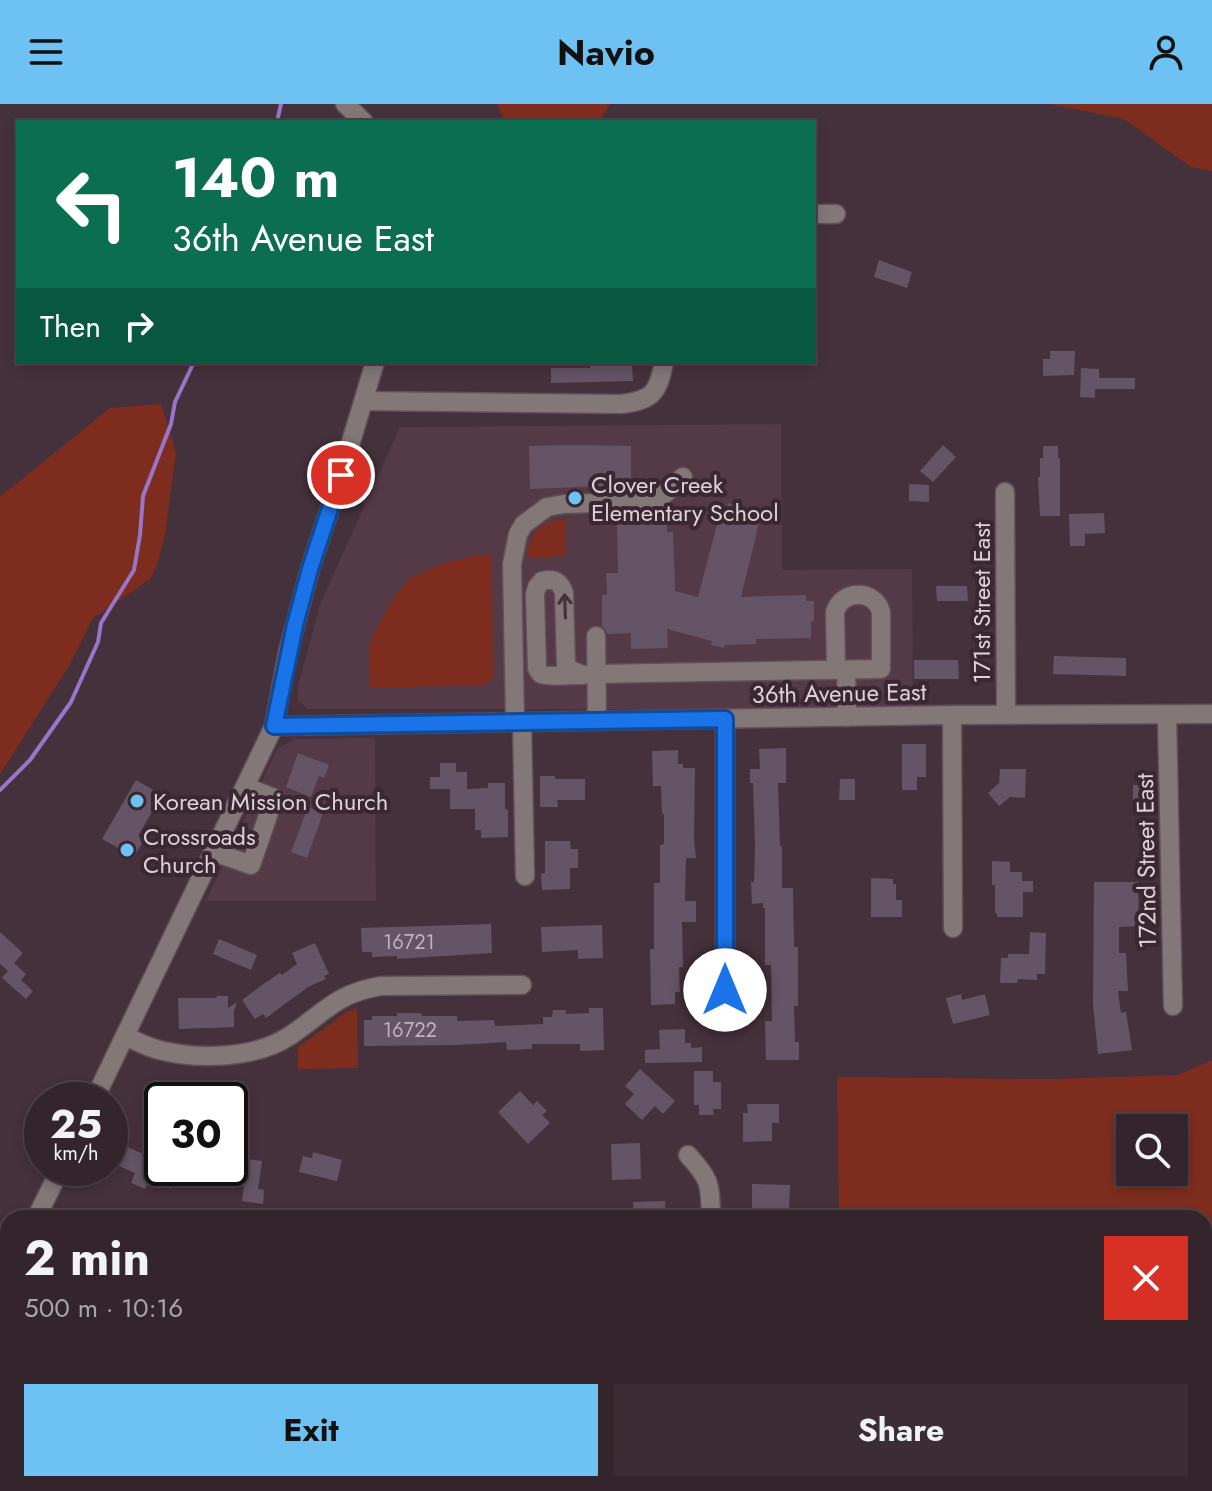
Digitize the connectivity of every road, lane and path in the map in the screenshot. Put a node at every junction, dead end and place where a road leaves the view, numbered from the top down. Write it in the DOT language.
graph roads {
  1 [pos="345,104"];
  2 [pos="362,120"];
  3 [pos="816,214"];
  4 [pos="836,214"];
  5 [pos="374,364"];
  6 [pos="664,364"];
  7 [pos="364,401"];
  8 [pos="683,477"];
  9 [pos="1005,492"];
  10 [pos="596,636"];
  11 [pos="589,674"];
  12 [pos="1006,714"];
  13 [pos="1212,714"];
  14 [pos="952,715"];
  15 [pos="1167,715"];
  16 [pos="847,717"];
  17 [pos="725,719"];
  18 [pos="597,721"];
  19 [pos="518,722"];
  20 [pos="274,726"];
  21 [pos="246,787"];
  22 [pos="214,852"];
  23 [pos="525,876"];
  24 [pos="953,928"];
  25 [pos="522,985"];
  26 [pos="725,990"];
  27 [pos="1173,1006"];
  28 [pos="125,1036"];
  29 [pos="103,1082"];
  30 [pos="688,1155"];
  31 [pos="54,1186"];
  32 [pos="44,1210"];
  33 [pos="711,1210"];
  1 -- 2 [label="street"];
  3 -- 4 [label="street"];
  5 -- 7 [label="street"];
  6 -- 7 [label="street"];
  7 -- 20 [label="street"];
  8 -- 19 [label="street"];
  9 -- 12 [label="street, 171st Street East"];
  10 -- 11 [label="street"];
  11 -- 11 [label="street, one-way"];
  11 -- 16 [label="street"];
  11 -- 18 [label="street"];
  12 -- 14 [label="street, 36th Avenue East"];
  12 -- 15 [label="street, 36th Avenue East"];
  13 -- 15 [label="street, 36th Avenue East"];
  14 -- 16 [label="street, 36th Avenue East"];
  14 -- 24 [label="street"];
  15 -- 27 [label="street, 172nd Street East"];
  16 -- 17 [label="street, 36th Avenue East"];
  17 -- 18 [label="street, 36th Avenue East"];
  17 -- 26 [label="street"];
  18 -- 19 [label="street, 36th Avenue East"];
  19 -- 20 [label="street, 36th Avenue East"];
  19 -- 23 [label="street"];
  20 -- 21 [label="street"];
  21 -- 22 [label="street"];
  21 -- 22 [label="street"];
  22 -- 28 [label="street"];
  25 -- 28 [label="street"];
  28 -- 29 [label="street"];
  30 -- 33 [label="street"];
  31 -- 32 [label="street"];
}
